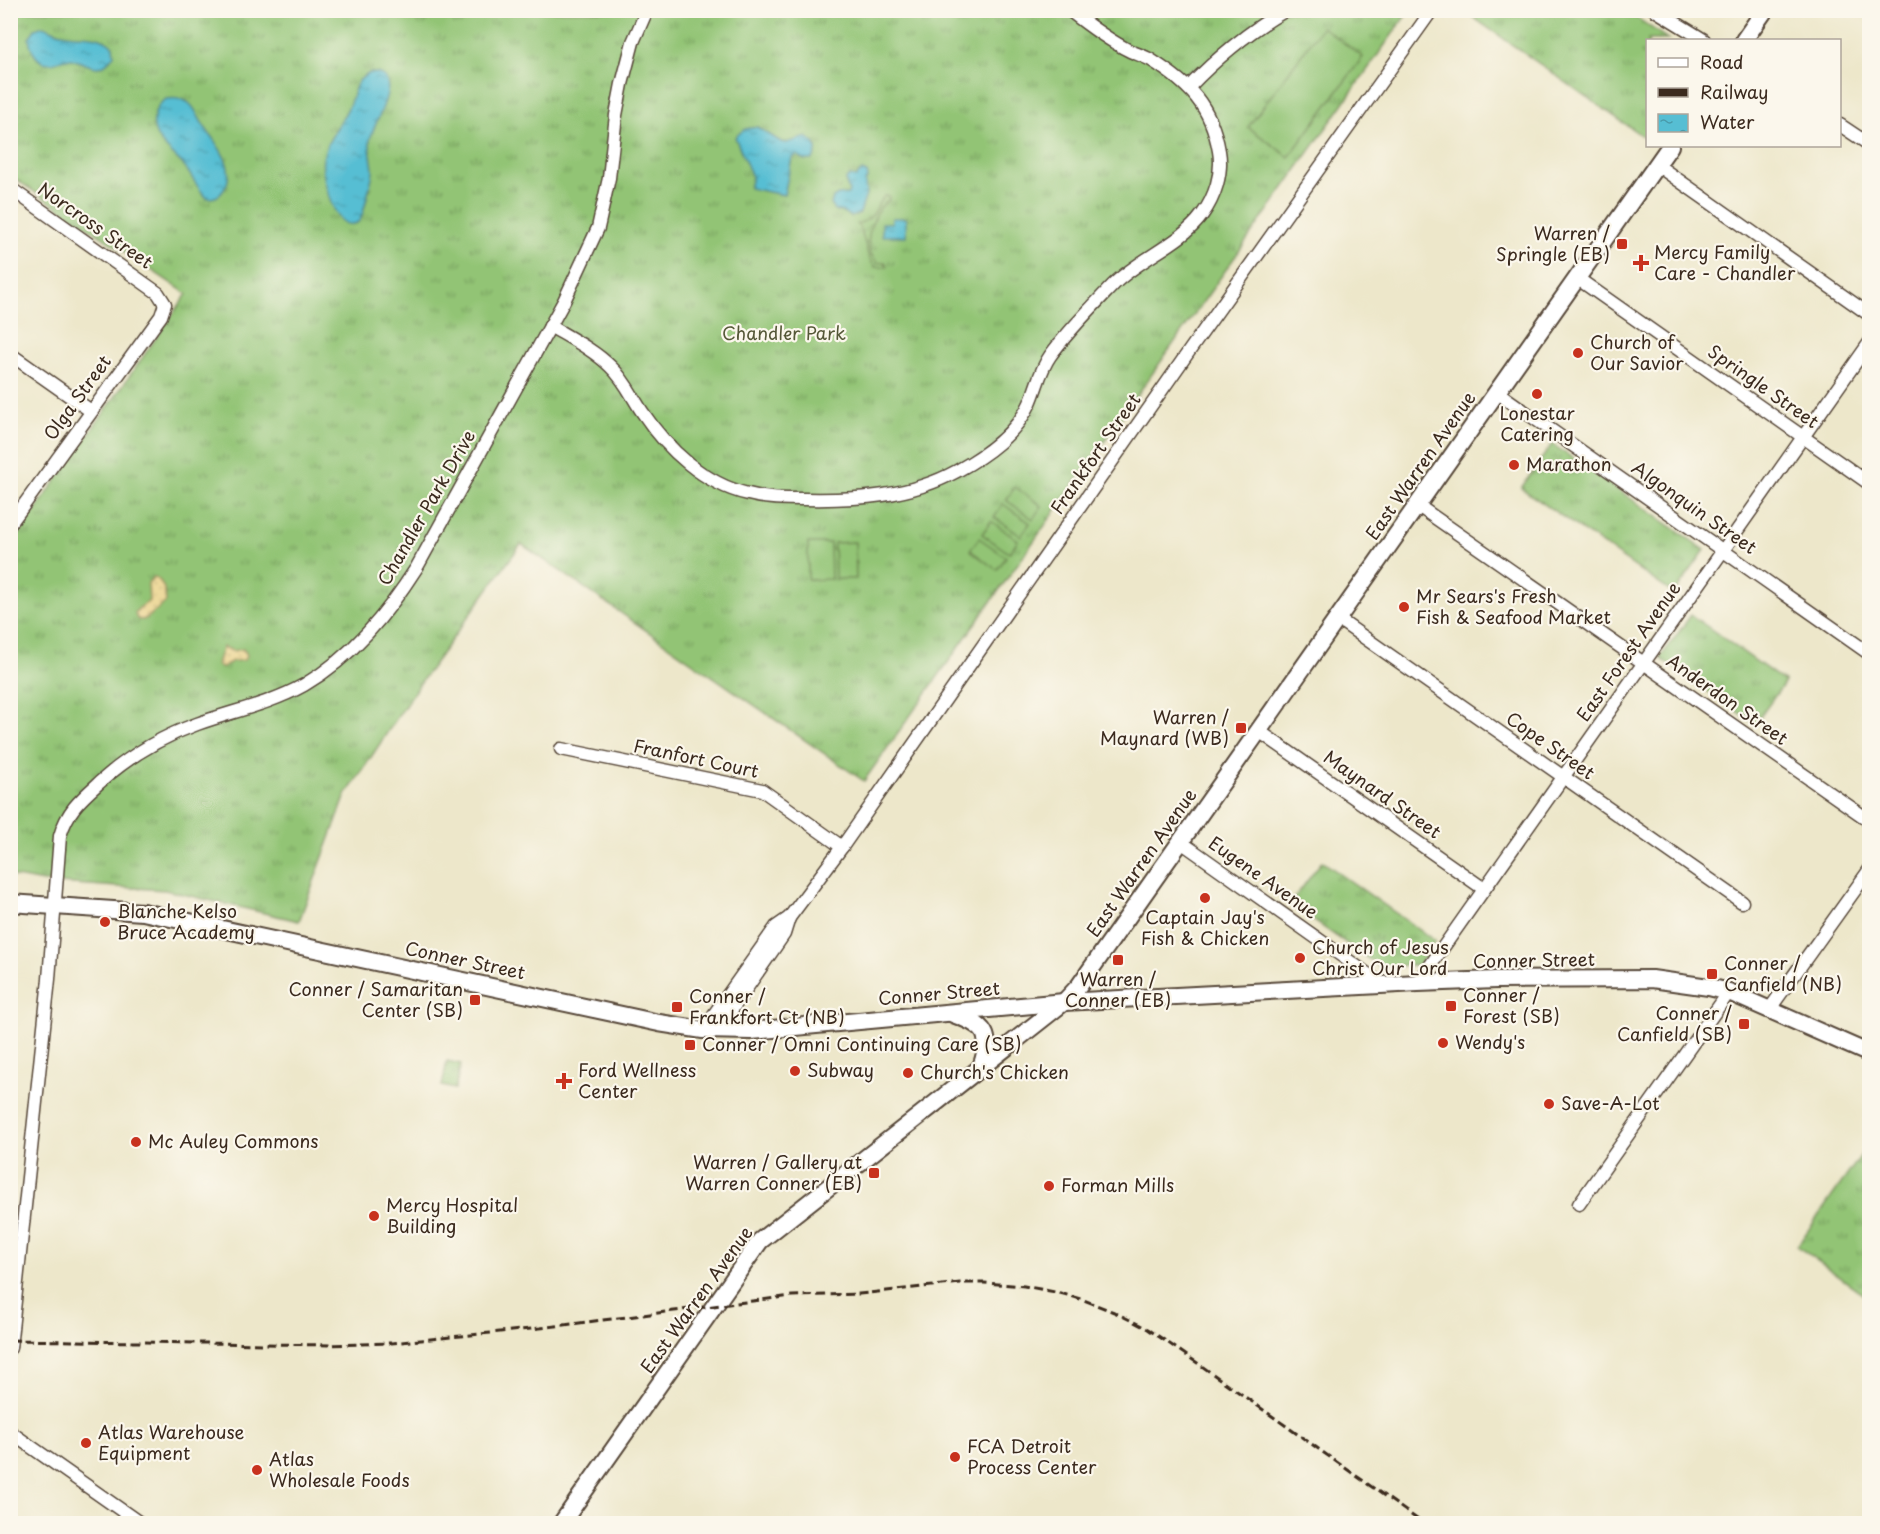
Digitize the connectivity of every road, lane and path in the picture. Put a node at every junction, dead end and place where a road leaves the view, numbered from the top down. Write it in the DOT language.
graph roads {
  1 [pos="647,10"];
  2 [pos="1069,10"];
  3 [pos="1286,10"];
  4 [pos="1432,10"];
  5 [pos="1654,10"];
  6 [pos="1765,10"];
  7 [pos="1702,39"];
  8 [pos="1745,39"];
  9 [pos="1188,88"];
  10 [pos="1841,126"];
  11 [pos="1869,145"];
  12 [pos="1669,147"];
  13 [pos="1657,165"];
  14 [pos="10,188"];
  15 [pos="1577,278"];
  16 [pos="158,293"];
  17 [pos="1869,315"];
  18 [pos="550,326"];
  19 [pos="1869,342"];
  20 [pos="10,354"];
  21 [pos="1497,392"];
  22 [pos="91,411"];
  23 [pos="1803,437"];
  24 [pos="1869,484"];
  25 [pos="1417,505"];
  26 [pos="12,517"];
  27 [pos="1723,551"];
  28 [pos="1338,619"];
  29 [pos="1869,654"];
  30 [pos="1643,664"];
  31 [pos="1259,731"];
  32 [pos="561,749"];
  33 [pos="1563,777"];
  34 [pos="1869,821"];
  35 [pos="1180,843"];
  36 [pos="842,847"];
  37 [pos="1869,869"];
  38 [pos="1484,889"];
  39 [pos="1742,902"];
  40 [pos="10,903"];
  41 [pos="55,907"];
  42 [pos="1418,983"];
  43 [pos="1383,985"];
  44 [pos="1729,992"];
  45 [pos="1064,1002"];
  46 [pos="1769,1010"];
  47 [pos="950,1013"];
  48 [pos="710,1030"];
  49 [pos="1869,1054"];
  50 [pos="981,1067"];
  51 [pos="1579,1204"];
  52 [pos="10,1348"];
  53 [pos="10,1432"];
  54 [pos="141,1524"];
  55 [pos="561,1524"];
  1 -- 18 [label="street, Chandler Park Drive"];
  2 -- 9 [label="street"];
  3 -- 9 [label="street"];
  4 -- 36 [label="street, Frankfort Street"];
  5 -- 7 [label="street"];
  6 -- 8 [label="main road"];
  9 -- 18 [label="street"];
  10 -- 11 [label="street"];
  12 -- 13 [label="main road, East Warren Avenue"];
  13 -- 15 [label="main road, East Warren Avenue"];
  13 -- 17 [label="street"];
  14 -- 16 [label="street, Norcross Street"];
  15 -- 21 [label="main road, East Warren Avenue"];
  15 -- 23 [label="street, Springle Street"];
  16 -- 22 [label="street, Olga Street"];
  18 -- 41 [label="street, Chandler Park Drive"];
  19 -- 23 [label="street, East Forest Avenue"];
  20 -- 22 [label="street"];
  21 -- 25 [label="main road, East Warren Avenue"];
  21 -- 27 [label="street, Algonquin Street"];
  22 -- 26 [label="street, Olga Street"];
  23 -- 24 [label="street, Springle Street"];
  23 -- 27 [label="street, East Forest Avenue"];
  25 -- 28 [label="main road, East Warren Avenue"];
  25 -- 30 [label="street, Anderdon Street"];
  27 -- 29 [label="street, Algonquin Street"];
  27 -- 30 [label="street, East Forest Avenue"];
  28 -- 31 [label="main road, East Warren Avenue"];
  28 -- 33 [label="street, Cope Street"];
  30 -- 33 [label="street, East Forest Avenue"];
  30 -- 34 [label="street, Anderdon Street"];
  31 -- 35 [label="main road, East Warren Avenue"];
  31 -- 38 [label="street, Maynard Street"];
  32 -- 36 [label="street, Franfort Court"];
  33 -- 38 [label="street, East Forest Avenue"];
  33 -- 39 [label="street, Cope Street"];
  35 -- 43 [label="street, Eugene Avenue"];
  35 -- 45 [label="main road, East Warren Avenue"];
  36 -- 48 [label="street, Frankfort Street"];
  37 -- 46 [label="street"];
  38 -- 42 [label="street, East Forest Avenue"];
  40 -- 41 [label="main road, Conner Street"];
  41 -- 48 [label="main road, Conner Street"];
  41 -- 52 [label="street, Chandler Park Drive"];
  42 -- 43 [label="main road, Conner Street"];
  42 -- 44 [label="main road, Conner Street"];
  43 -- 45 [label="main road, Conner Street"];
  44 -- 46 [label="main road, Conner Street"];
  44 -- 51 [label="street"];
  45 -- 47 [label="main road, Conner Street"];
  45 -- 50 [label="main road, East Warren Avenue"];
  46 -- 49 [label="main road, Conner Street"];
  47 -- 48 [label="main road, Conner Street"];
  47 -- 50 [label="main road"];
  50 -- 55 [label="main road, East Warren Avenue"];
  53 -- 54 [label="street"];
}
